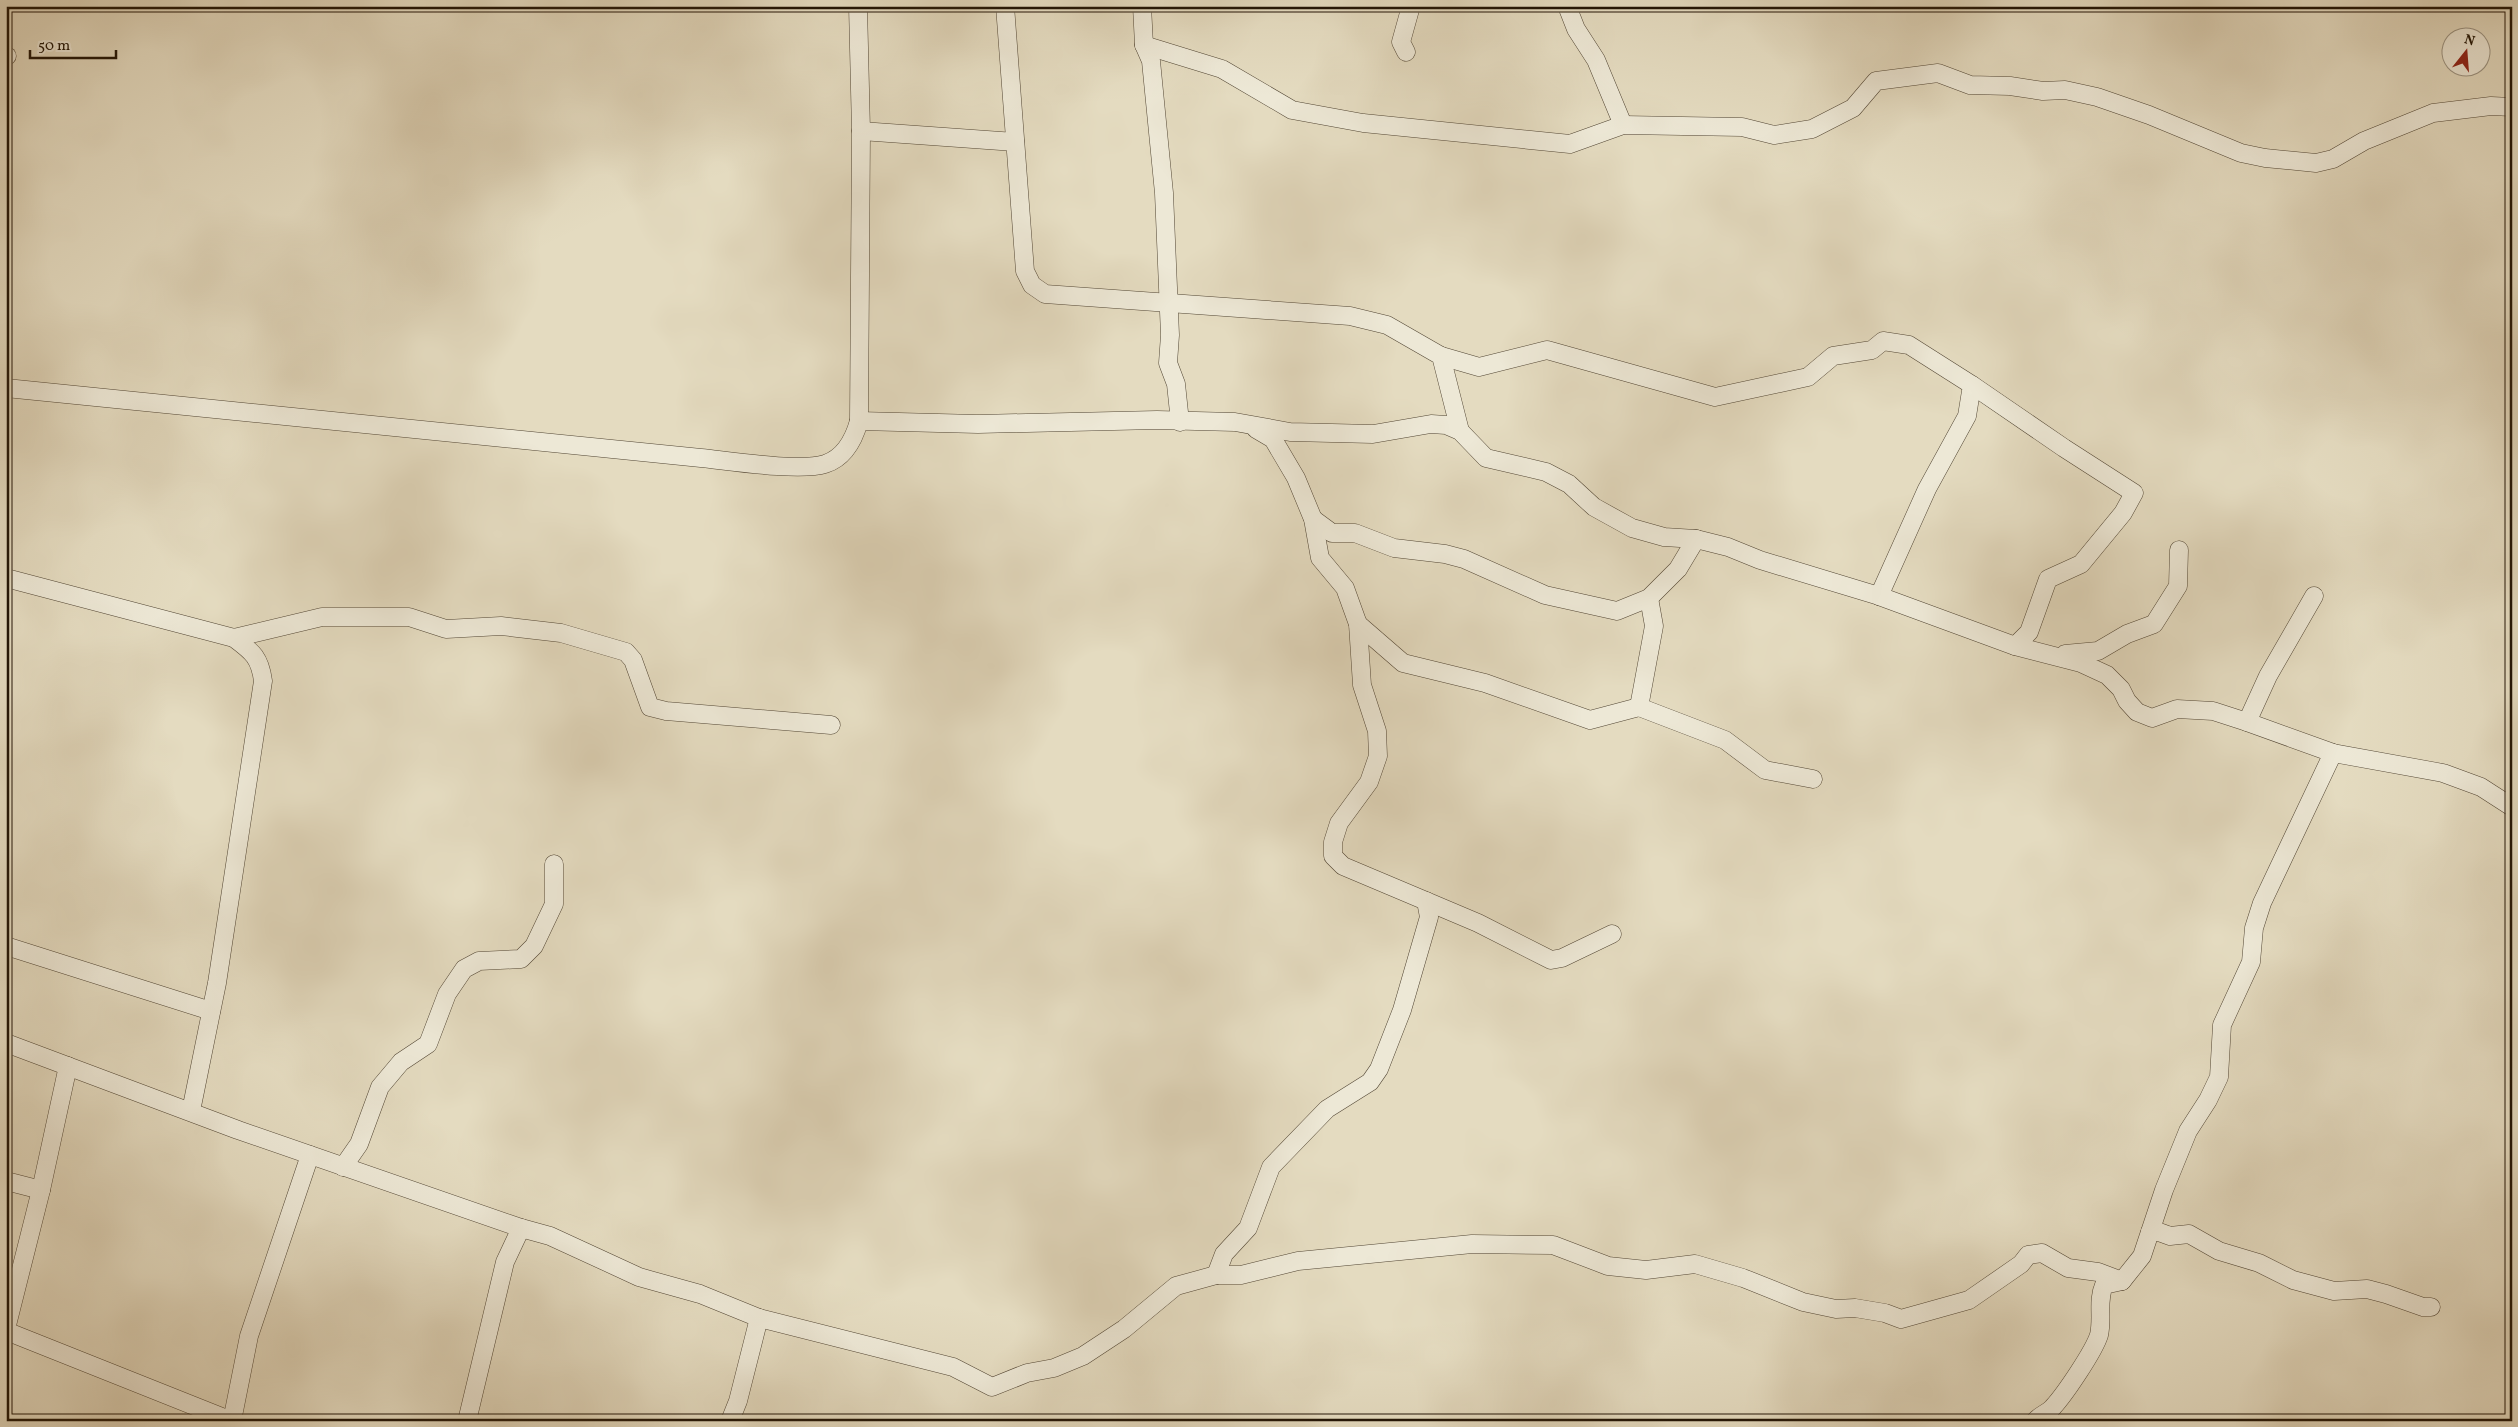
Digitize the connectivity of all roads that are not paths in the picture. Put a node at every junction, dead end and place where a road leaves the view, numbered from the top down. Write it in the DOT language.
graph roads {
  1 [pos="858,6"];
  2 [pos="1006,6"];
  3 [pos="1142,6"];
  4 [pos="1411,6"];
  5 [pos="1568,6"];
  6 [pos="1144,45"];
  7 [pos="1406,52"];
  8 [pos="2512,107"];
  9 [pos="1623,125"];
  10 [pos="861,131"];
  11 [pos="1015,142"];
  12 [pos="1168,305"];
  13 [pos="1441,356"];
  14 [pos="1972,385"];
  15 [pos="6,388"];
  16 [pos="860,421"];
  17 [pos="1180,422"];
  18 [pos="1251,426"];
  19 [pos="1460,432"];
  20 [pos="1313,519"];
  21 [pos="1696,539"];
  22 [pos="2179,550"];
  23 [pos="6,578"];
  24 [pos="1879,596"];
  25 [pos="2314,596"];
  26 [pos="1650,598"];
  27 [pos="1358,624"];
  28 [pos="234,638"];
  29 [pos="2015,646"];
  30 [pos="2057,655"];
  31 [pos="1639,707"];
  32 [pos="2247,722"];
  33 [pos="832,725"];
  34 [pos="2333,753"];
  35 [pos="1813,779"];
  36 [pos="2512,807"];
  37 [pos="554,864"];
  38 [pos="1426,901"];
  39 [pos="1612,934"];
  40 [pos="6,946"];
  41 [pos="212,1012"];
  42 [pos="6,1043"];
  43 [pos="68,1066"];
  44 [pos="191,1111"];
  45 [pos="310,1155"];
  46 [pos="343,1167"];
  47 [pos="6,1181"];
  48 [pos="41,1190"];
  49 [pos="521,1228"];
  50 [pos="2150,1232"];
  51 [pos="1216,1275"];
  52 [pos="2122,1281"];
  53 [pos="2430,1307"];
  54 [pos="759,1318"];
  55 [pos="6,1330"];
  56 [pos="467,1421"];
  57 [pos="730,1421"];
  58 [pos="2035,1421"];
  1 -- 10 [label="street"];
  2 -- 11 [label="street"];
  3 -- 6 [label="street"];
  4 -- 7 [label="street"];
  5 -- 9 [label="street"];
  6 -- 9 [label="street"];
  6 -- 12 [label="street"];
  8 -- 9 [label="street"];
  10 -- 11 [label="street"];
  10 -- 16 [label="street"];
  11 -- 12 [label="street"];
  12 -- 13 [label="street"];
  12 -- 17 [label="street"];
  13 -- 14 [label="street"];
  13 -- 19 [label="street"];
  14 -- 24 [label="street"];
  14 -- 29 [label="street"];
  15 -- 16 [label="street"];
  16 -- 17 [label="street"];
  17 -- 18 [label="street"];
  18 -- 19 [label="street"];
  18 -- 20 [label="street"];
  19 -- 21 [label="street"];
  20 -- 26 [label="street"];
  20 -- 27 [label="street"];
  21 -- 24 [label="street"];
  21 -- 26 [label="street"];
  22 -- 30 [label="street"];
  23 -- 28 [label="street"];
  24 -- 29 [label="street"];
  25 -- 32 [label="street"];
  26 -- 31 [label="street"];
  27 -- 31 [label="street"];
  27 -- 38 [label="street"];
  28 -- 33 [label="street"];
  28 -- 41 [label="street"];
  29 -- 30 [label="street"];
  30 -- 32 [label="street"];
  31 -- 35 [label="street"];
  32 -- 34 [label="street"];
  34 -- 36 [label="street"];
  34 -- 50 [label="street"];
  37 -- 46 [label="street"];
  38 -- 39 [label="street"];
  38 -- 51 [label="street"];
  40 -- 41 [label="street"];
  41 -- 44 [label="street"];
  42 -- 43 [label="street"];
  43 -- 44 [label="street"];
  43 -- 48 [label="street"];
  44 -- 45 [label="street"];
  45 -- 46 [label="street"];
  45 -- 55 [label="street"];
  46 -- 49 [label="street"];
  47 -- 48 [label="street"];
  48 -- 55 [label="street"];
  49 -- 54 [label="street"];
  49 -- 56 [label="street"];
  50 -- 52 [label="street"];
  50 -- 53 [label="street"];
  51 -- 52 [label="street"];
  51 -- 54 [label="street"];
  52 -- 58 [label="street"];
  54 -- 57 [label="street"];
}
